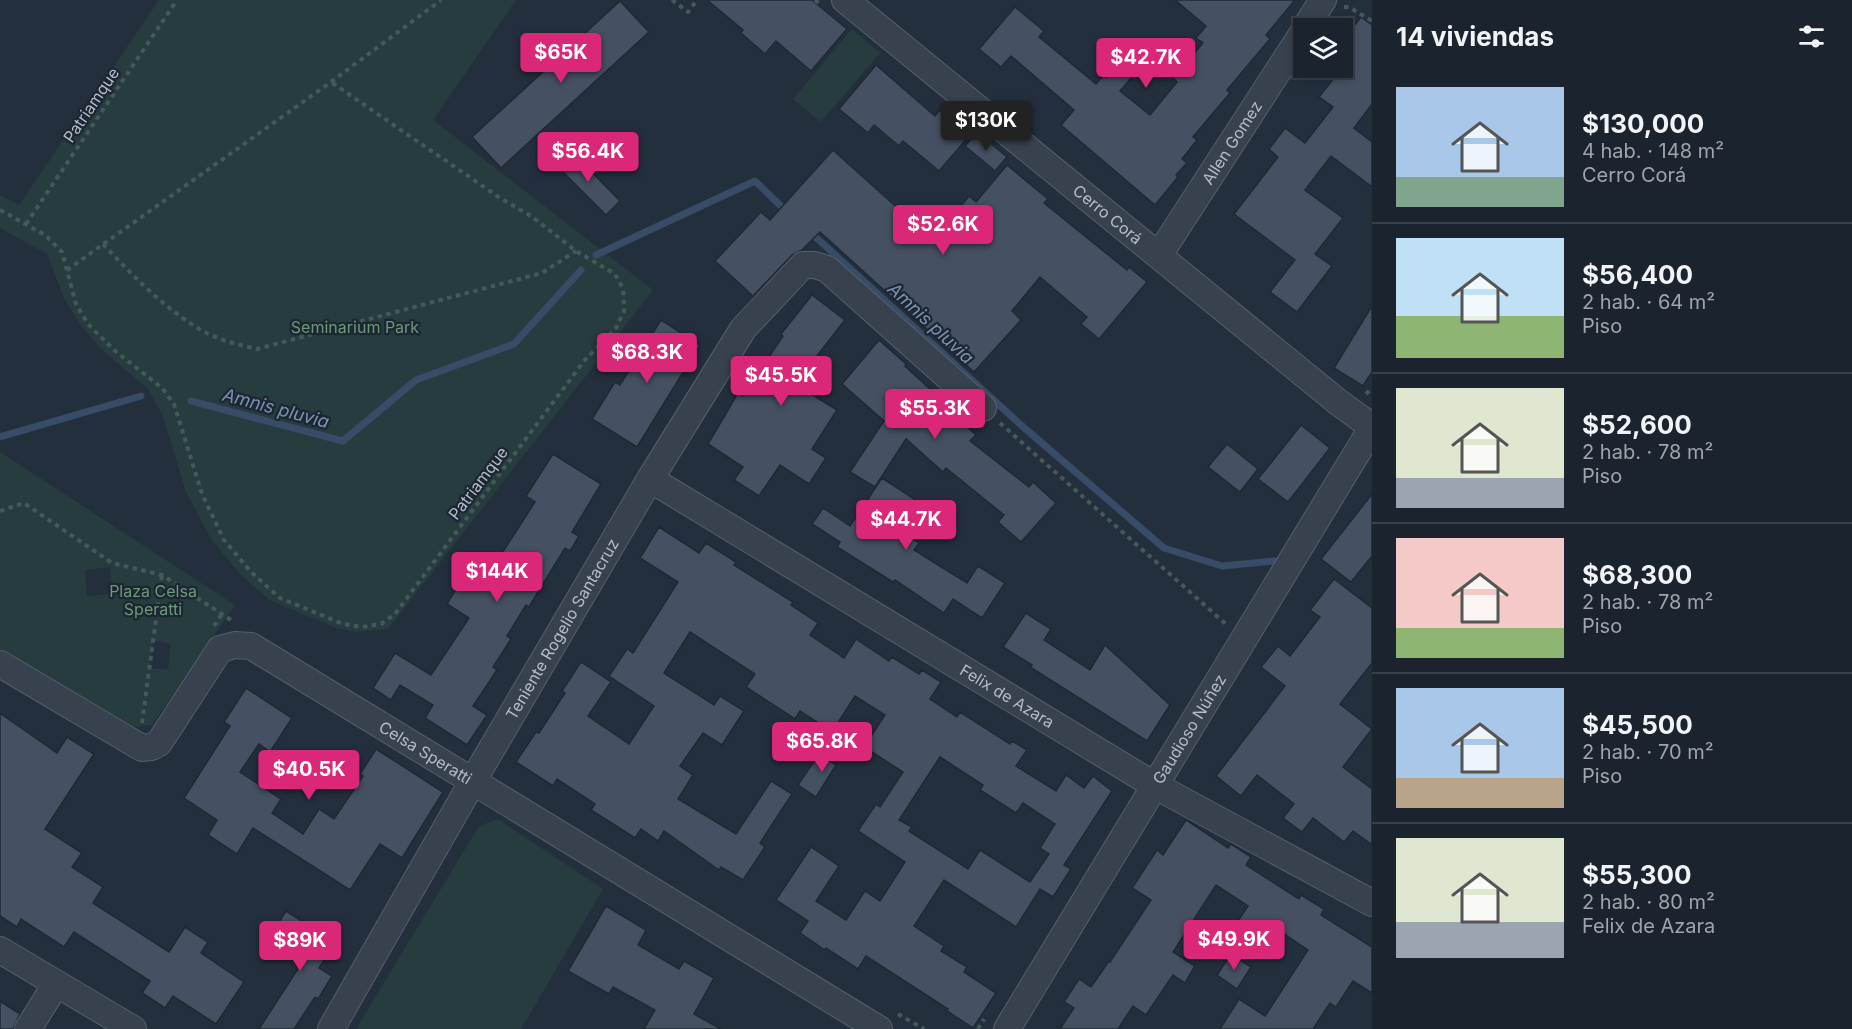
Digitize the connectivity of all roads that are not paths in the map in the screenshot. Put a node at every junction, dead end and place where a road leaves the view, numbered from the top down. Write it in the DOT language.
graph roads {
  1 [pos="845,0"];
  2 [pos="1333,4"];
  3 [pos="1317,18"];
  4 [pos="1293,47"];
  5 [pos="1158,255"];
  6 [pos="983,408"];
  7 [pos="1372,427"];
  8 [pos="650,479"];
  9 [pos="0,664"];
  10 [pos="472,783"];
  11 [pos="1154,786"];
  12 [pos="1372,903"];
  13 [pos="0,950"];
  14 [pos="56,984"];
  15 [pos="28,1029"];
  16 [pos="133,1029"];
  17 [pos="331,1029"];
  18 [pos="879,1029"];
  19 [pos="1007,1029"];
  1 -- 5 [label="street, Cerro Corá"];
  2 -- 3 [label="street, Allen Gomez"];
  4 -- 5 [label="street, Allen Gomez"];
  5 -- 7 [label="street, Cerro Corá"];
  6 -- 8 [label="street, Teniente Rogelio Santacruz"];
  7 -- 11 [label="street, Gaudioso Núñez"];
  8 -- 10 [label="street, Teniente Rogelio Santacruz"];
  8 -- 11 [label="street, Felix de Azara"];
  9 -- 10 [label="street, Celsa Speratti"];
  10 -- 17 [label="street, Teniente Rogelio Santacruz"];
  10 -- 18 [label="street, Celsa Speratti"];
  11 -- 12 [label="street, Felix de Azara"];
  11 -- 19 [label="street, Gaudioso Núñez"];
  13 -- 14 [label="street"];
  14 -- 15 [label="street"];
  14 -- 16 [label="street"];
}
